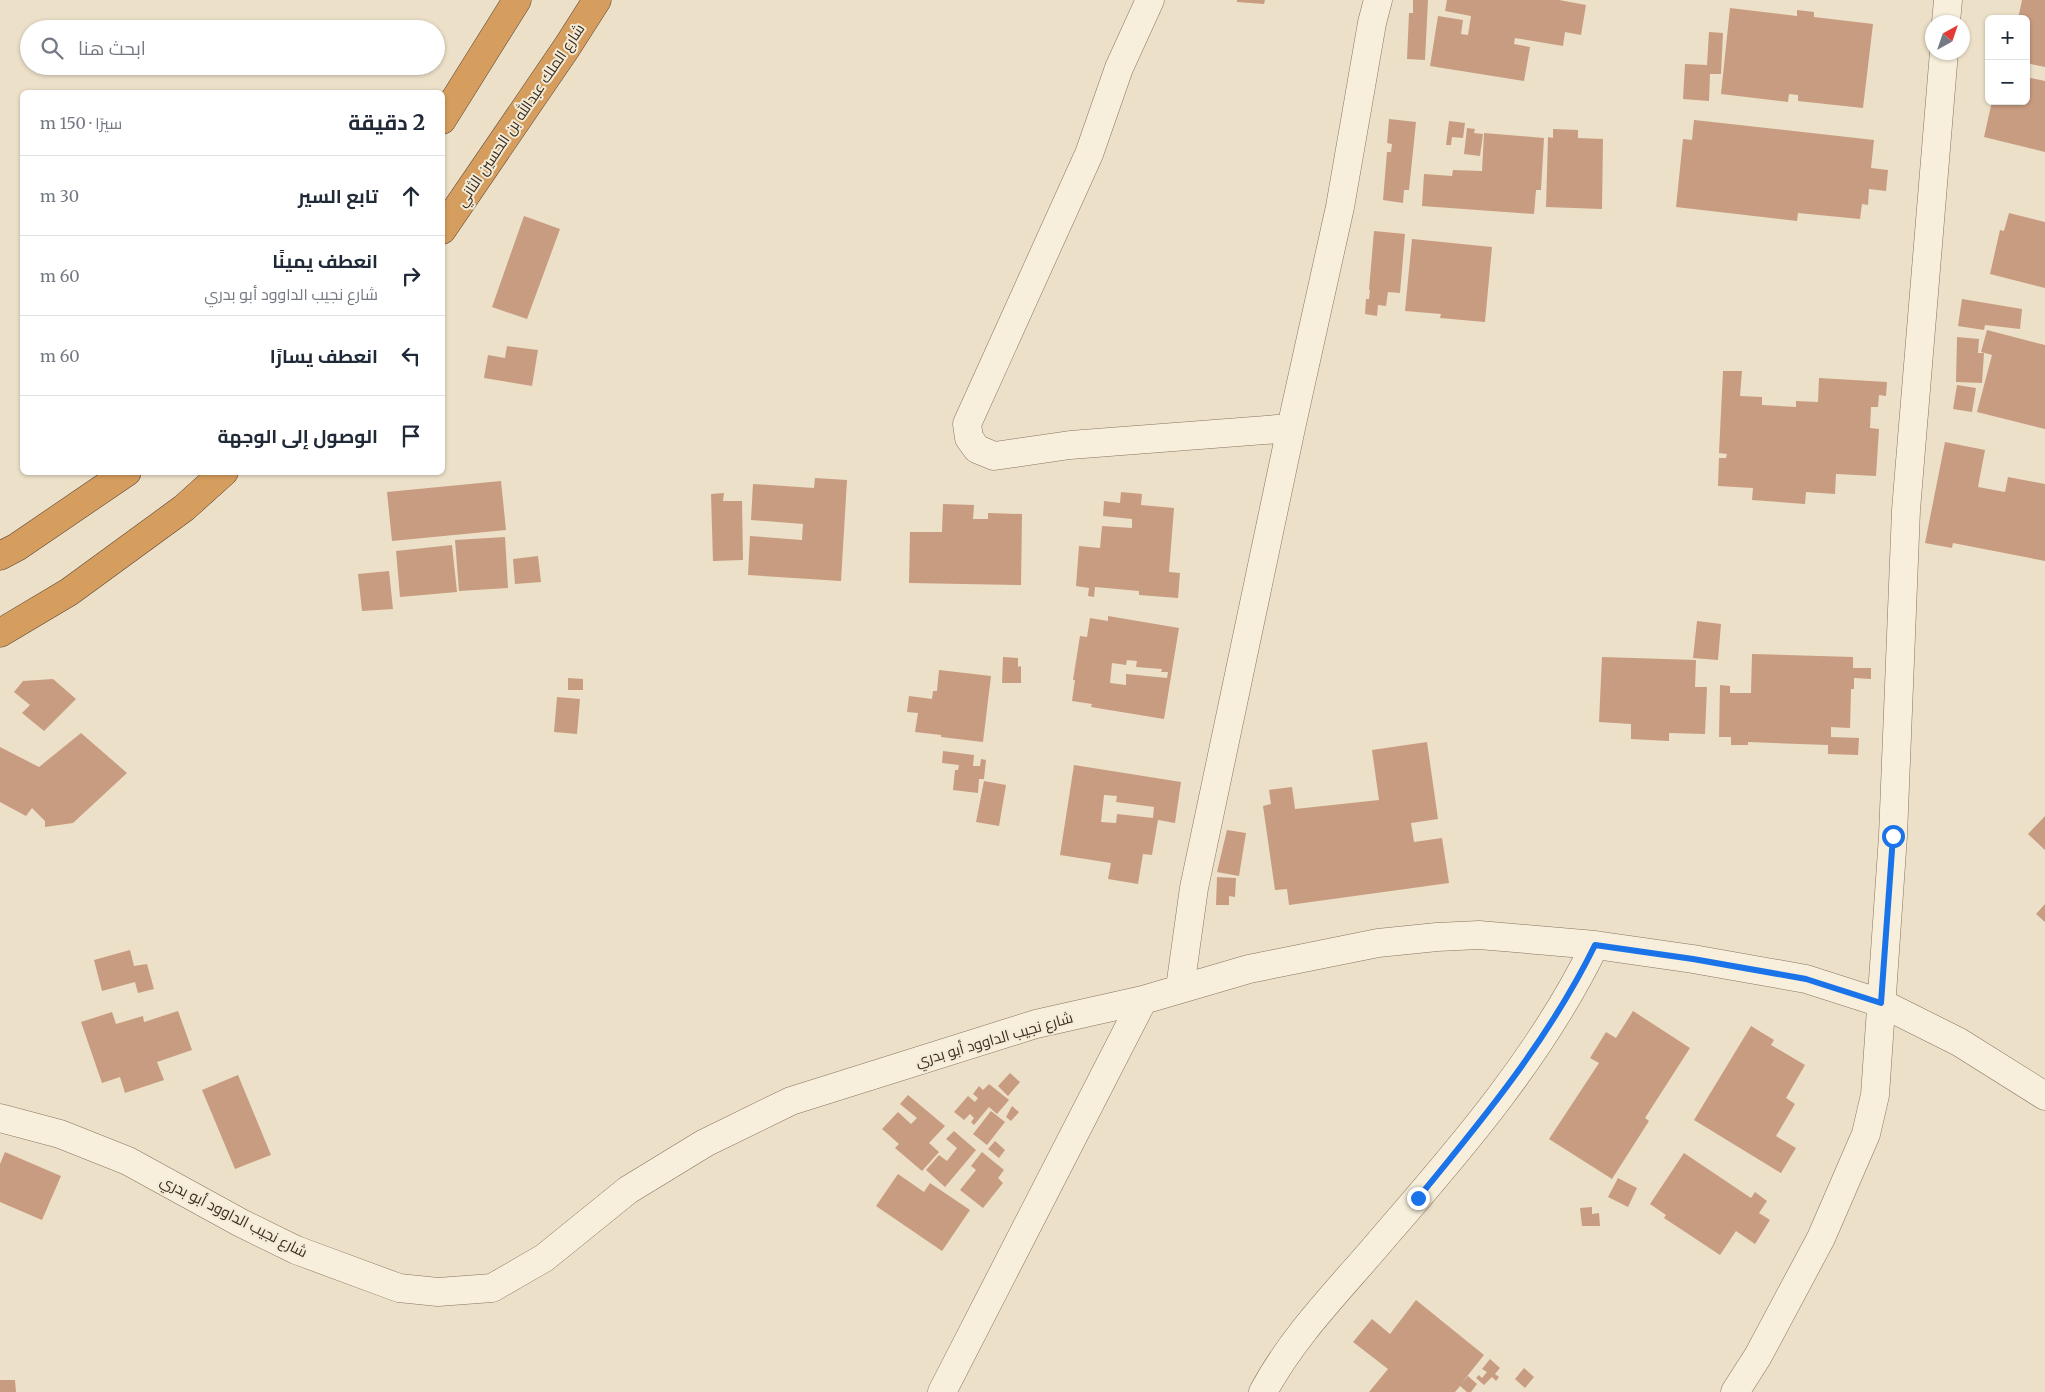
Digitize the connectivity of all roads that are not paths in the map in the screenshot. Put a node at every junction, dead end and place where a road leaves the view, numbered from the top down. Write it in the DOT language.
graph roads {
  1 [pos="517,0"];
  2 [pos="596,0"];
  3 [pos="1150,0"];
  4 [pos="1378,0"];
  5 [pos="1948,0"];
  6 [pos="1947,15"];
  7 [pos="1943,60"];
  8 [pos="445,115"];
  9 [pos="445,226"];
  10 [pos="1291,428"];
  11 [pos="123,475"];
  12 [pos="221,475"];
  13 [pos="0,556"];
  14 [pos="0,633"];
  15 [pos="1595,945"];
  16 [pos="1180,988"];
  17 [pos="1142,1000"];
  18 [pos="1881,1003"];
  19 [pos="2045,1096"];
  20 [pos="0,1118"];
  21 [pos="942,1392"];
  22 [pos="1263,1392"];
  23 [pos="1735,1392"];
  1 -- 8 [label="highway"];
  2 -- 9 [label="highway, شارع الملك عبدالله بن الحسين الثاني"];
  3 -- 10 [label="street"];
  4 -- 10 [label="street"];
  5 -- 6 [label="street"];
  7 -- 18 [label="street"];
  10 -- 16 [label="street"];
  11 -- 13 [label="highway"];
  12 -- 14 [label="highway"];
  15 -- 16 [label="street, شارع نجيب الداوود أبو بدري"];
  15 -- 18 [label="street, شارع نجيب الداوود أبو بدري"];
  15 -- 22 [label="street"];
  16 -- 17 [label="street, شارع نجيب الداوود أبو بدري"];
  17 -- 20 [label="street, شارع نجيب الداوود أبو بدري"];
  17 -- 21 [label="street"];
  18 -- 19 [label="street, شارع نجيب الداوود أبو بدري"];
  18 -- 23 [label="street"];
}
